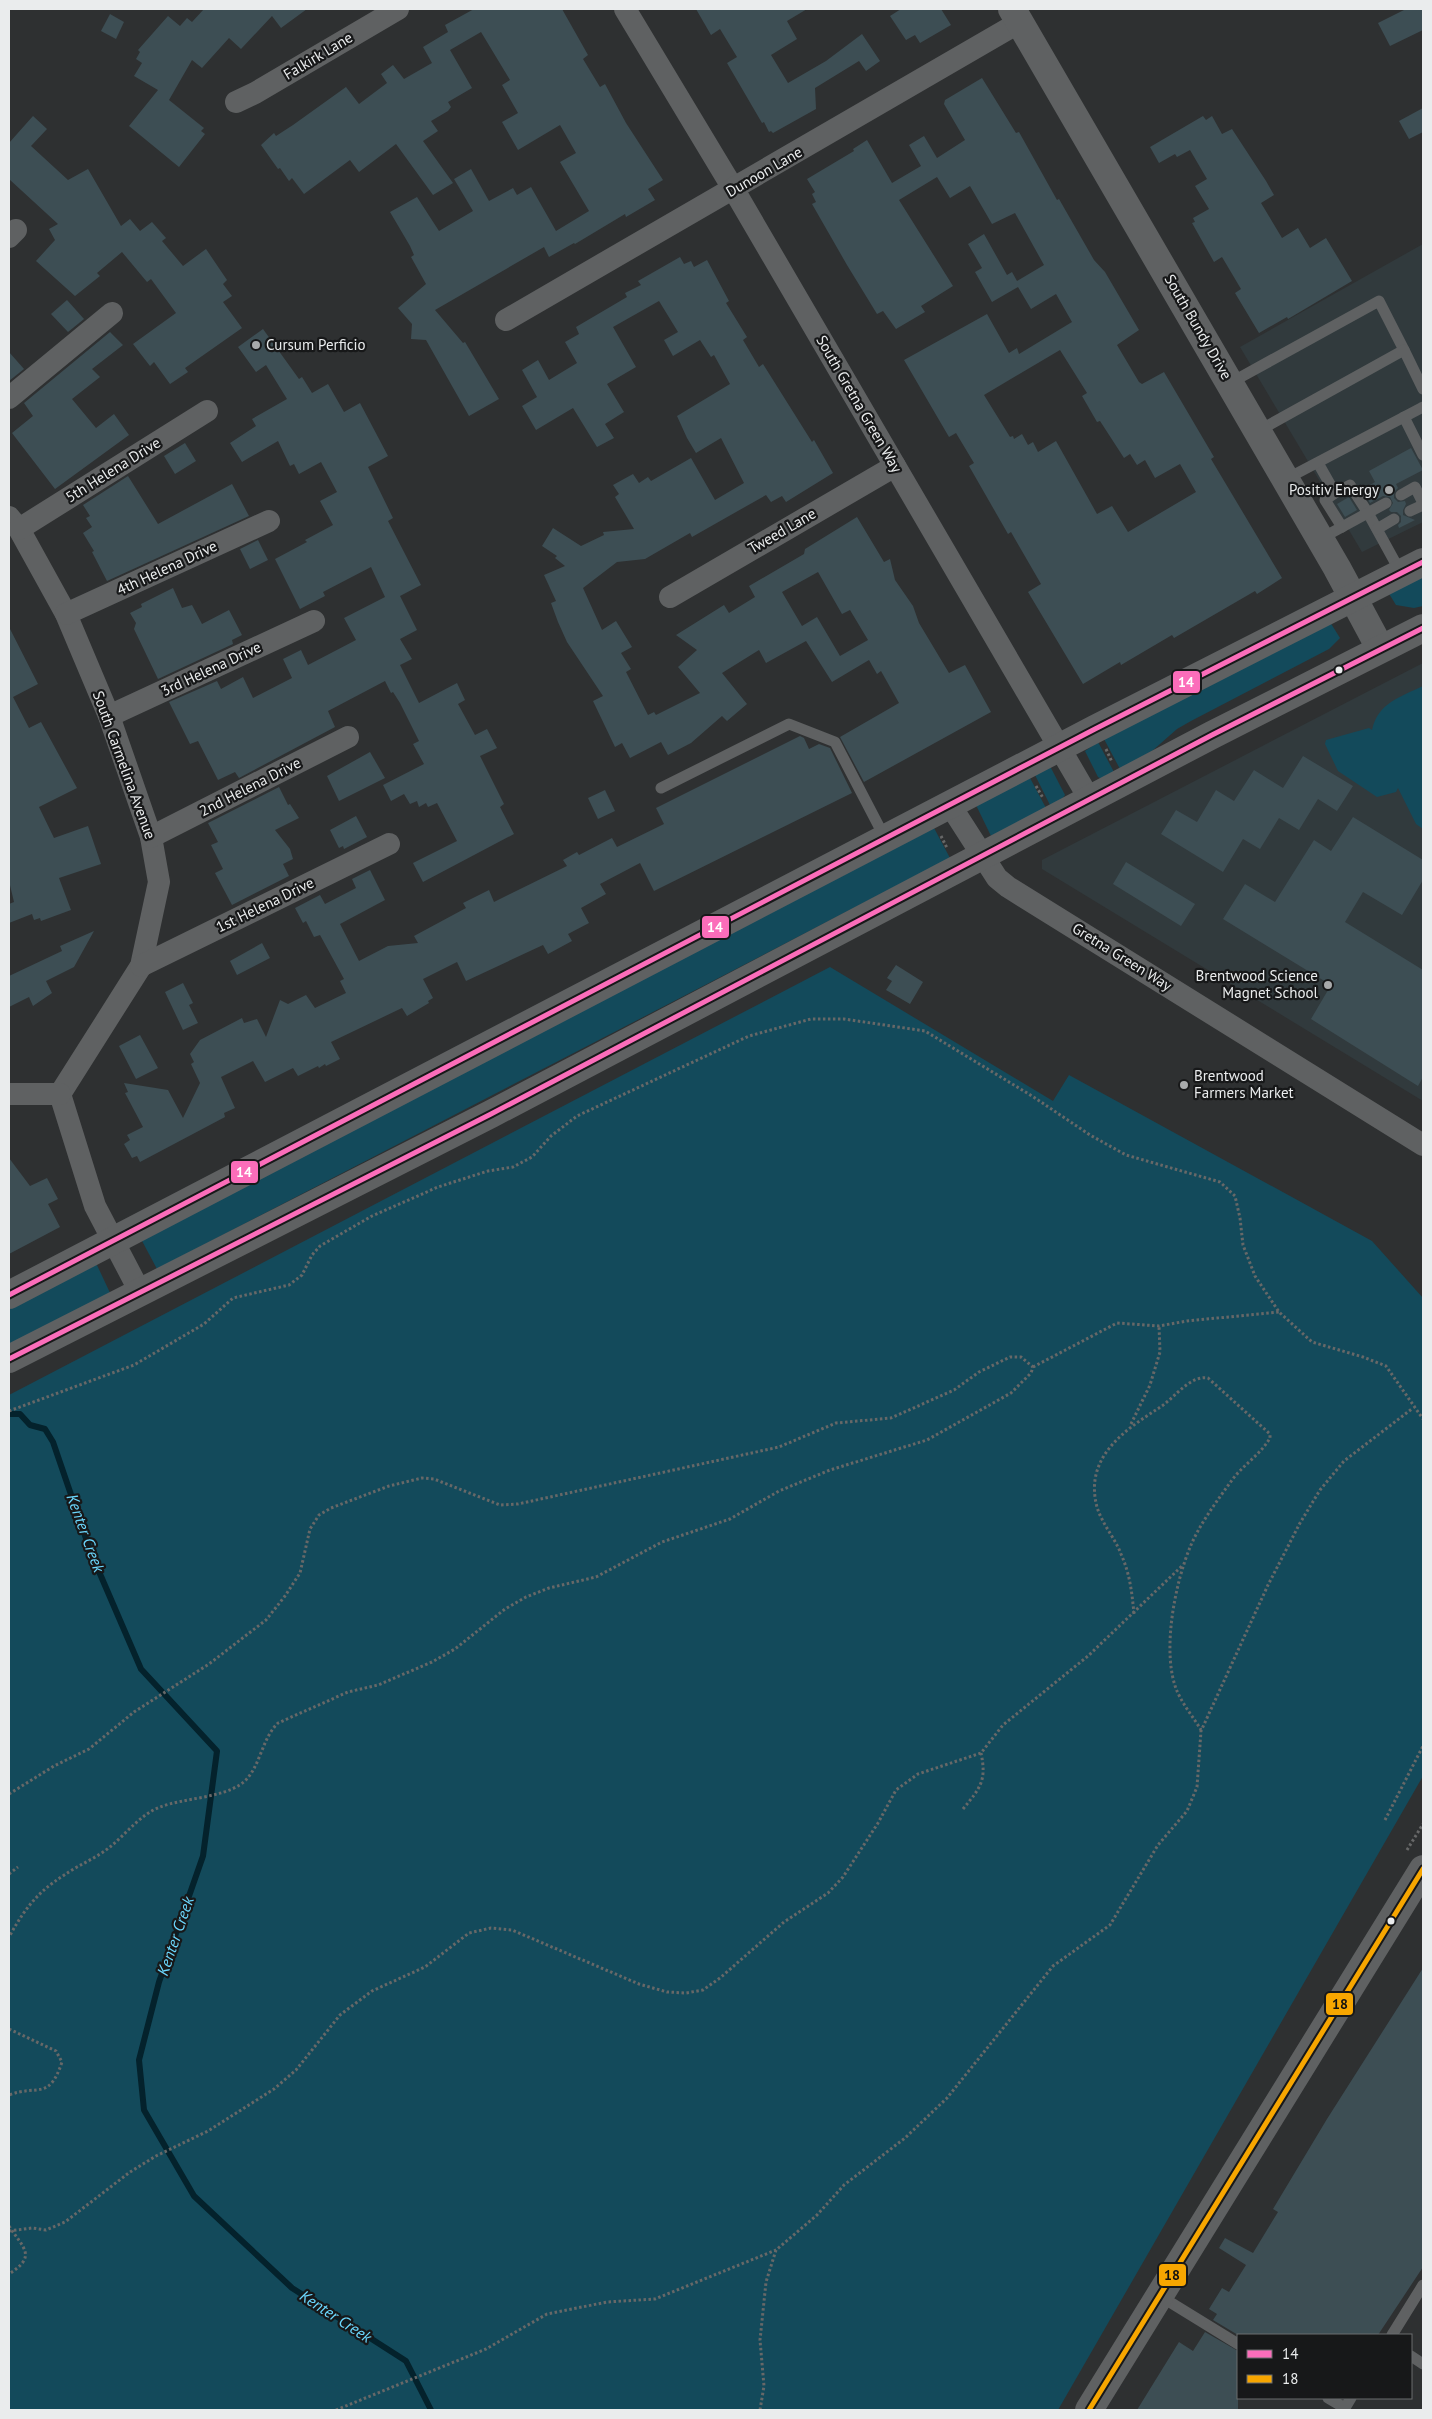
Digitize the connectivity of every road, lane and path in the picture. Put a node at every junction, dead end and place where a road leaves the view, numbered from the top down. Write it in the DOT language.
graph roads {
  1 [pos="398,9"];
  2 [pos="626,9"];
  3 [pos="1016,16"];
  4 [pos="236,102"];
  5 [pos="734,190"];
  6 [pos="112,313"];
  7 [pos="506,320"];
  8 [pos="1404,350"];
  9 [pos="1230,383"];
  10 [pos="1423,389"];
  11 [pos="9,398"];
  12 [pos="1423,406"];
  13 [pos="207,411"];
  14 [pos="1404,417"];
  15 [pos="1258,431"];
  16 [pos="1423,455"];
  17 [pos="1318,463"];
  18 [pos="895,466"];
  19 [pos="1286,479"];
  20 [pos="1335,493"];
  21 [pos="1401,495"];
  22 [pos="1386,503"];
  23 [pos="1423,504"];
  24 [pos="1410,511"];
  25 [pos="1368,513"];
  26 [pos="1394,519"];
  27 [pos="269,521"];
  28 [pos="14,523"];
  29 [pos="1377,529"];
  30 [pos="1331,533"];
  31 [pos="1412,567"];
  32 [pos="1353,596"];
  33 [pos="670,597"];
  34 [pos="66,614"];
  35 [pos="314,621"];
  36 [pos="1423,628"];
  37 [pos="1380,648"];
  38 [pos="108,716"];
  39 [pos="348,737"];
  40 [pos="1061,747"];
  41 [pos="1105,748"];
  42 [pos="1113,764"];
  43 [pos="1036,784"];
  44 [pos="662,788"];
  45 [pos="1044,800"];
  46 [pos="1090,800"];
  47 [pos="950,805"];
  48 [pos="939,832"];
  49 [pos="151,837"];
  50 [pos="886,840"];
  51 [pos="390,844"];
  52 [pos="951,856"];
  53 [pos="982,856"];
  54 [pos="141,966"];
  55 [pos="9,1094"];
  56 [pos="60,1094"];
  57 [pos="1423,1145"];
  58 [pos="114,1239"];
  59 [pos="140,1292"];
  60 [pos="9,1295"];
  61 [pos="1279,1312"];
  62 [pos="1160,1326"];
  63 [pos="9,1360"];
  64 [pos="1032,1367"];
  65 [pos="1413,1408"];
  66 [pos="9,1411"];
  67 [pos="1423,1419"];
  68 [pos="1130,1426"];
  69 [pos="1183,1565"];
  70 [pos="1134,1614"];
  71 [pos="1202,1731"];
  72 [pos="1423,1746"];
  73 [pos="981,1753"];
  74 [pos="9,1794"];
  75 [pos="963,1809"];
  76 [pos="1385,1820"];
  77 [pos="18,1867"];
  78 [pos="9,1874"];
  79 [pos="1420,1882"];
  80 [pos="9,1937"];
  81 [pos="9,2029"];
  82 [pos="9,2095"];
  83 [pos="9,2226"];
  84 [pos="10,2231"];
  85 [pos="776,2250"];
  86 [pos="9,2274"];
  87 [pos="1423,2285"];
  88 [pos="1160,2296"];
  89 [pos="1393,2334"];
  90 [pos="1237,2343"];
  91 [pos="1412,2357"];
  92 [pos="1423,2364"];
  93 [pos="1330,2399"];
  94 [pos="1350,2399"];
  95 [pos="336,2410"];
  96 [pos="760,2410"];
  97 [pos="1089,2410"];
  1 -- 4 [label="street, Falkirk Lane"];
  2 -- 5 [label="street, South Gretna Green Way"];
  3 -- 5 [label="street, Dunoon Lane"];
  3 -- 9 [label="main road, South Bundy Drive"];
  5 -- 7 [label="street, Dunoon Lane"];
  5 -- 18 [label="street, South Gretna Green Way"];
  6 -- 11 [label="street"];
  8 -- 9 [label="lane"];
  8 -- 10 [label="lane"];
  8 -- 15 [label="lane"];
  9 -- 15 [label="main road, South Bundy Drive"];
  12 -- 14 [label="lane"];
  13 -- 28 [label="street, 5th Helena Drive"];
  14 -- 16 [label="lane"];
  14 -- 17 [label="lane"];
  15 -- 19 [label="main road, South Bundy Drive"];
  17 -- 19 [label="lane"];
  17 -- 20 [label="lane"];
  18 -- 33 [label="street, Tweed Lane"];
  18 -- 40 [label="street, South Gretna Green Way"];
  19 -- 30 [label="main road, South Bundy Drive"];
  20 -- 25 [label="lane"];
  20 -- 30 [label="lane"];
  21 -- 23 [label="lane"];
  22 -- 25 [label="lane"];
  23 -- 24 [label="lane"];
  25 -- 29 [label="lane"];
  25 -- 30 [label="lane"];
  26 -- 29 [label="lane"];
  27 -- 34 [label="street, 4th Helena Drive"];
  28 -- 34 [label="street, South Carmelina Avenue"];
  29 -- 31 [label="lane"];
  30 -- 32 [label="main road, South Bundy Drive"];
  31 -- 32 [label="main road"];
  32 -- 37 [label="main road, South Bundy Drive"];
  32 -- 40 [label="main road"];
  34 -- 38 [label="street, South Carmelina Avenue"];
  35 -- 38 [label="street, 3rd Helena Drive"];
  36 -- 37 [label="main road"];
  37 -- 46 [label="main road"];
  38 -- 49 [label="street, South Carmelina Avenue"];
  39 -- 49 [label="street, 2nd Helena Drive"];
  40 -- 46 [label="street, South Gretna Green Way"];
  40 -- 47 [label="main road"];
  41 -- 42 [label="path"];
  43 -- 45 [label="path"];
  44 -- 50 [label="lane"];
  46 -- 53 [label="main road"];
  47 -- 50 [label="main road"];
  47 -- 53 [label="street, Gretna Green Way"];
  48 -- 52 [label="path"];
  49 -- 54 [label="street, South Carmelina Avenue"];
  50 -- 58 [label="main road"];
  51 -- 54 [label="street, 1st Helena Drive"];
  53 -- 57 [label="street, Gretna Green Way"];
  53 -- 59 [label="main road"];
  54 -- 56 [label="street, South Carmelina Avenue"];
  55 -- 56 [label="street"];
  56 -- 58 [label="street"];
  58 -- 59 [label="street"];
  58 -- 60 [label="main road"];
  59 -- 63 [label="main road"];
  61 -- 62 [label="path"];
  61 -- 65 [label="path"];
  61 -- 66 [label="path"];
  62 -- 64 [label="path"];
  62 -- 68 [label="path"];
  64 -- 74 [label="path"];
  64 -- 80 [label="path"];
  65 -- 67 [label="path"];
  65 -- 71 [label="path"];
  68 -- 69 [label="path"];
  68 -- 70 [label="path"];
  69 -- 70 [label="path"];
  69 -- 71 [label="path"];
  70 -- 73 [label="path"];
  71 -- 85 [label="path"];
  72 -- 76 [label="path"];
  73 -- 75 [label="path"];
  73 -- 84 [label="path"];
  77 -- 78 [label="path"];
  79 -- 88 [label="main road"];
  81 -- 82 [label="path"];
  83 -- 84 [label="path"];
  84 -- 86 [label="path"];
  85 -- 95 [label="path"];
  85 -- 96 [label="path"];
  87 -- 89 [label="lane"];
  88 -- 90 [label="lane"];
  88 -- 97 [label="main road"];
  91 -- 92 [label="lane"];
  93 -- 94 [label="lane"];
}
